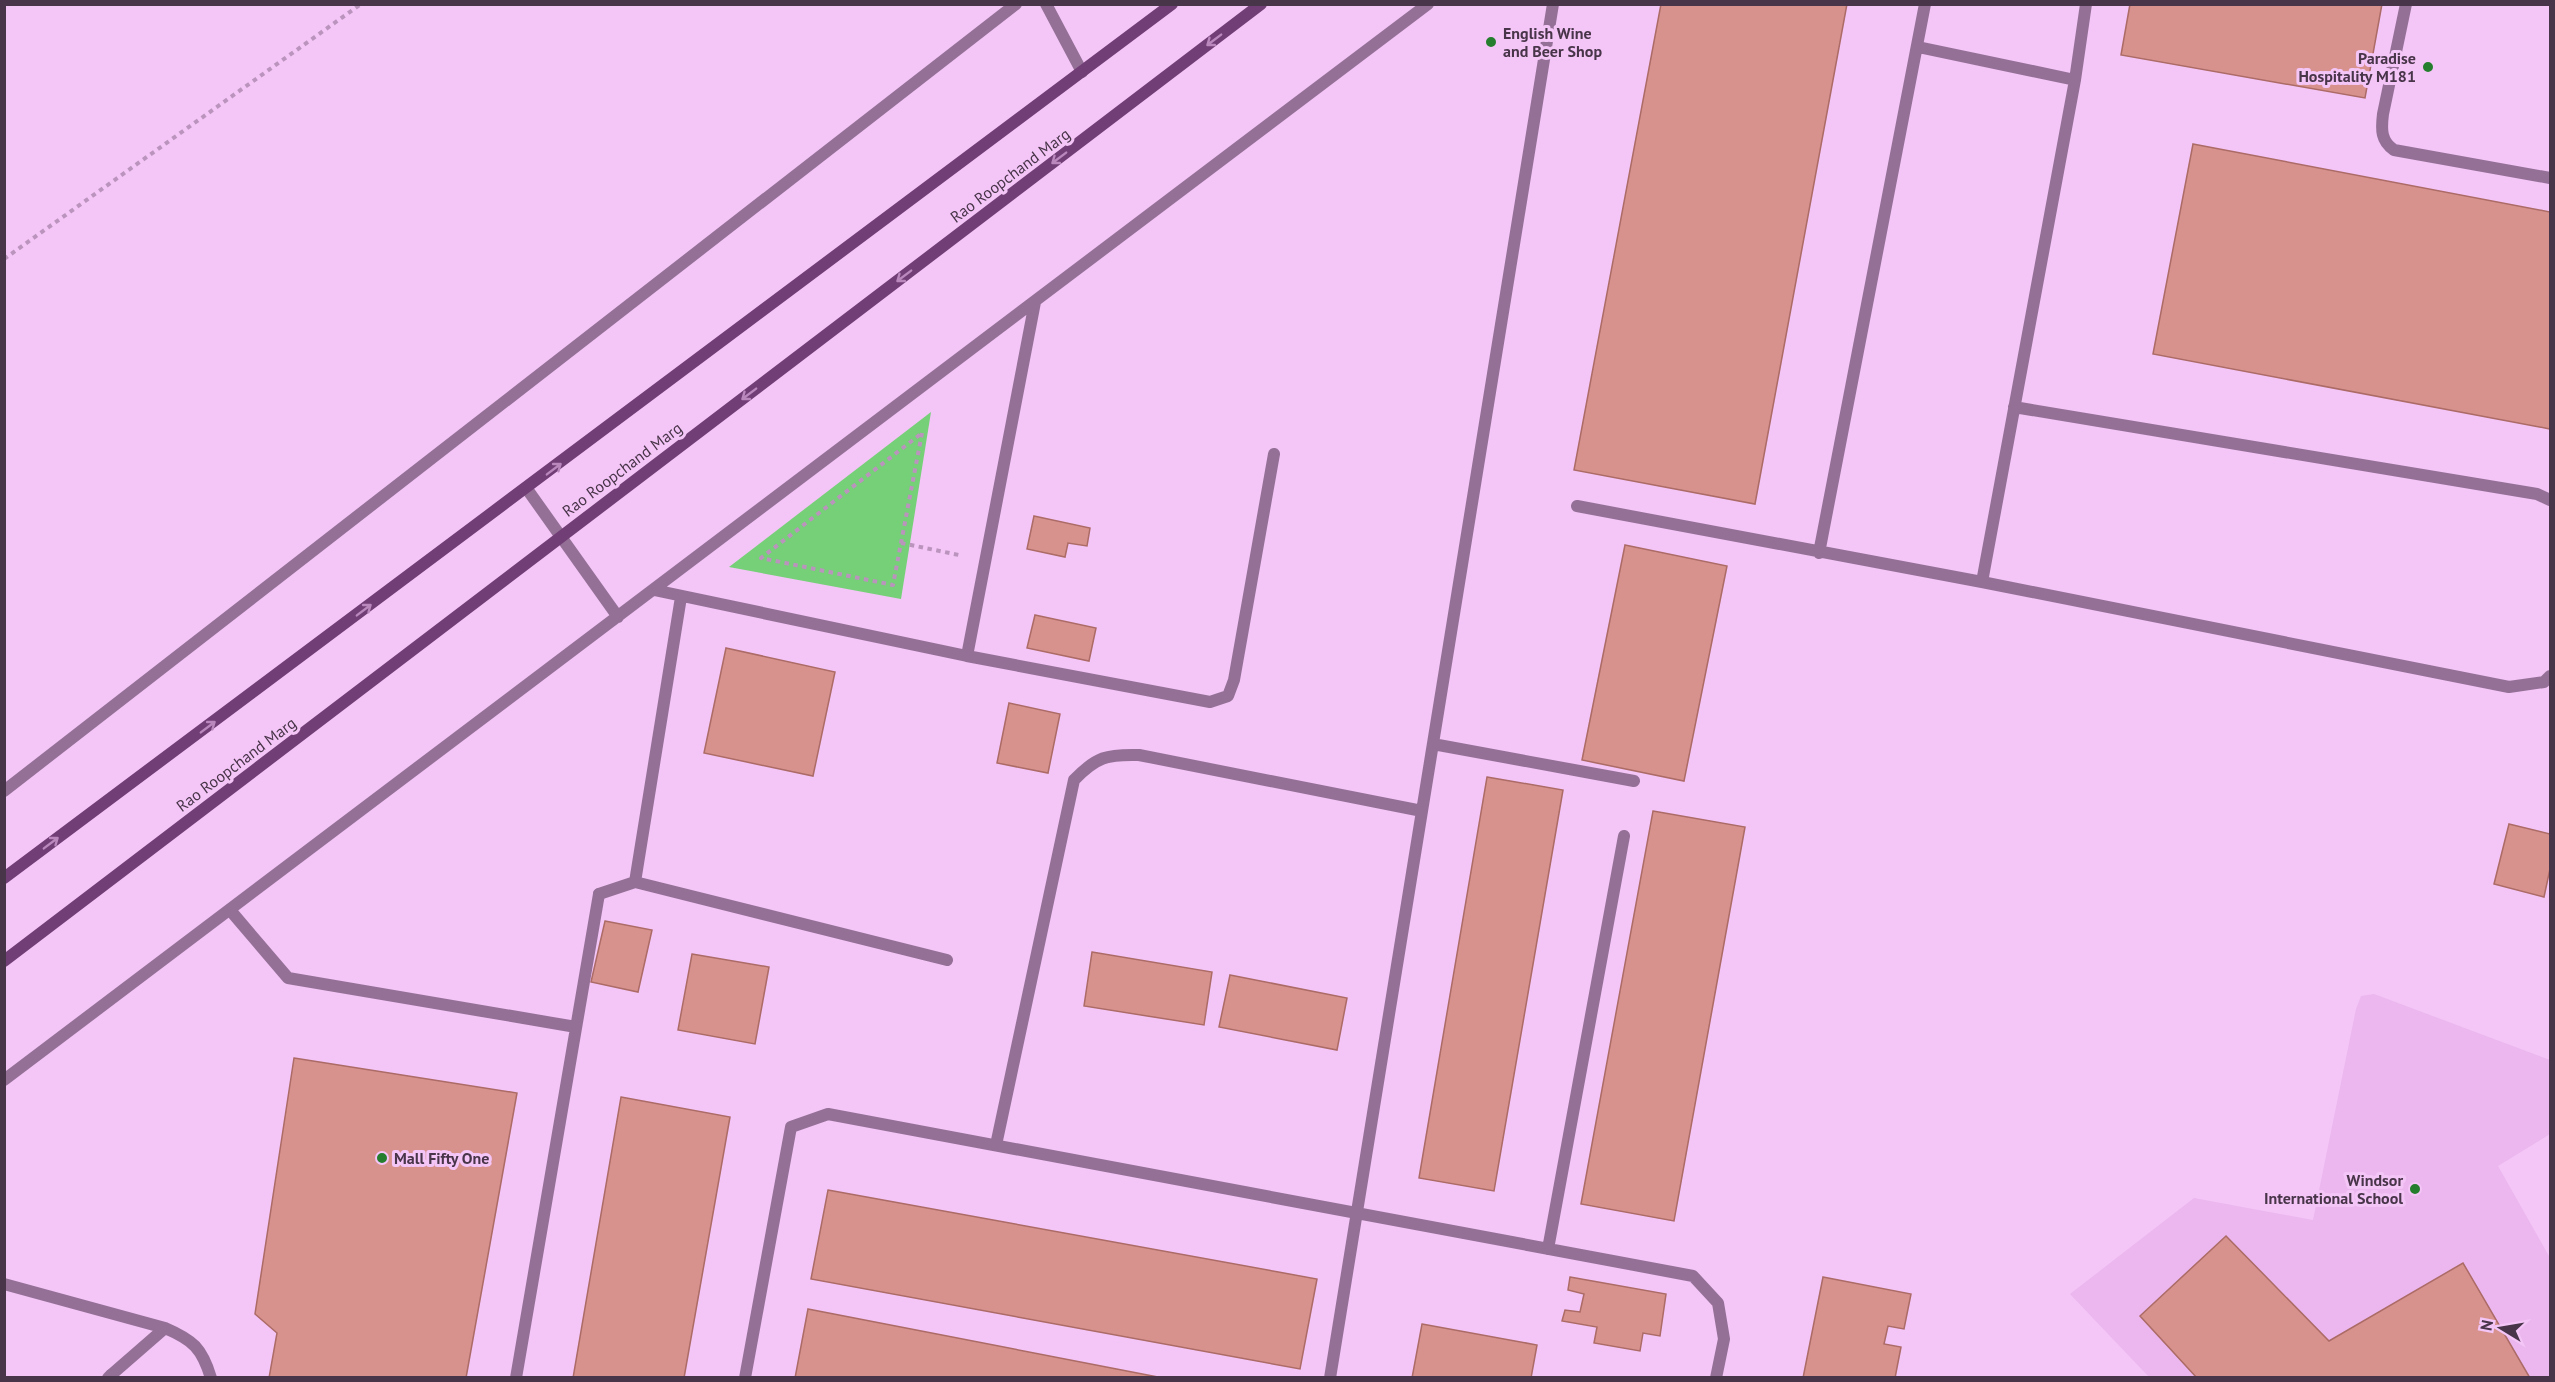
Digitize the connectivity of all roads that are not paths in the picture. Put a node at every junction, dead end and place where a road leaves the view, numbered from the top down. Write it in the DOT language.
graph roads {
  1 [pos="1016,4"];
  2 [pos="1046,4"];
  3 [pos="1173,4"];
  4 [pos="1261,4"];
  5 [pos="1428,4"];
  6 [pos="1553,4"];
  7 [pos="1925,4"];
  8 [pos="2086,4"];
  9 [pos="2406,4"];
  10 [pos="1918,47"];
  11 [pos="1082,72"];
  12 [pos="2074,80"];
  13 [pos="2550,178"];
  14 [pos="1035,302"];
  15 [pos="2014,407"];
  16 [pos="1274,454"];
  17 [pos="527,489"];
  18 [pos="2550,500"];
  19 [pos="1578,506"];
  20 [pos="560,537"];
  21 [pos="1818,552"];
  22 [pos="1982,582"];
  23 [pos="654,590"];
  24 [pos="681,597"];
  25 [pos="618,617"];
  26 [pos="967,656"];
  27 [pos="2550,676"];
  28 [pos="1433,744"];
  29 [pos="1634,781"];
  30 [pos="4,791"];
  31 [pos="1422,811"];
  32 [pos="1624,836"];
  33 [pos="4,878"];
  34 [pos="635,882"];
  35 [pos="230,910"];
  36 [pos="947,960"];
  37 [pos="4,961"];
  38 [pos="576,1026"];
  39 [pos="4,1080"];
  40 [pos="996,1145"];
  41 [pos="1357,1213"];
  42 [pos="1548,1249"];
  43 [pos="4,1284"];
  44 [pos="165,1328"];
  45 [pos="110,1376"];
  46 [pos="211,1377"];
  47 [pos="516,1377"];
  48 [pos="745,1377"];
  49 [pos="1330,1377"];
  50 [pos="1716,1377"];
  1 -- 30 [label="street"];
  2 -- 11 [label="street"];
  3 -- 11 [label="main road"];
  4 -- 20 [label="main road, Rao Roopchand Marg, one-way"];
  5 -- 14 [label="street"];
  6 -- 28 [label="street"];
  7 -- 10 [label="street"];
  8 -- 12 [label="street"];
  9 -- 13 [label="street"];
  10 -- 12 [label="street"];
  10 -- 21 [label="street"];
  17 -- 11 [label="main road, one-way"];
  12 -- 15 [label="street"];
  14 -- 23 [label="street"];
  14 -- 26 [label="street"];
  15 -- 18 [label="street"];
  15 -- 22 [label="street"];
  16 -- 26 [label="street"];
  17 -- 20 [label="street"];
  33 -- 17 [label="main road, one-way"];
  19 -- 21 [label="street"];
  20 -- 25 [label="street"];
  20 -- 37 [label="main road, Rao Roopchand Marg"];
  21 -- 22 [label="street"];
  22 -- 27 [label="street"];
  23 -- 24 [label="street"];
  23 -- 25 [label="street"];
  24 -- 26 [label="street"];
  24 -- 34 [label="street"];
  25 -- 35 [label="street"];
  28 -- 29 [label="street"];
  28 -- 31 [label="street"];
  31 -- 40 [label="street"];
  31 -- 41 [label="street"];
  32 -- 42 [label="street"];
  34 -- 36 [label="street"];
  34 -- 38 [label="street"];
  35 -- 38 [label="street"];
  35 -- 39 [label="street"];
  38 -- 47 [label="street"];
  40 -- 41 [label="street"];
  40 -- 48 [label="street"];
  41 -- 42 [label="street"];
  41 -- 49 [label="street"];
  42 -- 50 [label="street"];
  43 -- 44 [label="street"];
  44 -- 45 [label="street"];
  44 -- 46 [label="street"];
}
